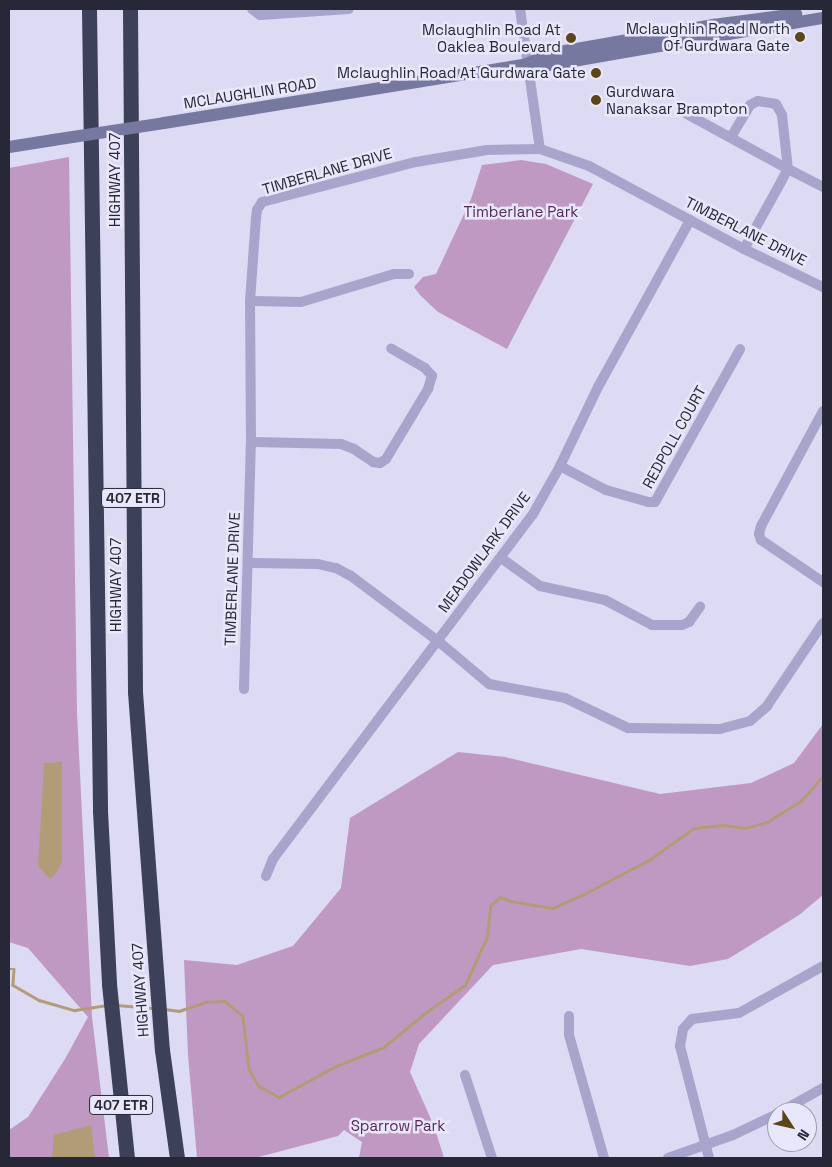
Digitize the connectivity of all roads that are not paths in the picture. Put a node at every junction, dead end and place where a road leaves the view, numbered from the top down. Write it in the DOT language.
graph roads {
  1 [pos="89,9"];
  2 [pos="130,9"];
  3 [pos="252,9"];
  4 [pos="349,9"];
  5 [pos="520,9"];
  6 [pos="823,10"];
  7 [pos="823,18"];
  8 [pos="527,64"];
  9 [pos="687,114"];
  10 [pos="731,137"];
  11 [pos="9,148"];
  12 [pos="540,149"];
  13 [pos="788,169"];
  14 [pos="823,187"];
  15 [pos="690,220"];
  16 [pos="744,249"];
  17 [pos="409,274"];
  18 [pos="823,287"];
  19 [pos="250,301"];
  20 [pos="391,348"];
  21 [pos="740,349"];
  22 [pos="823,411"];
  23 [pos="251,442"];
  24 [pos="560,466"];
  25 [pos="501,558"];
  26 [pos="248,563"];
  27 [pos="823,582"];
  28 [pos="700,607"];
  29 [pos="823,623"];
  30 [pos="438,641"];
  31 [pos="244,689"];
  32 [pos="266,876"];
  33 [pos="823,966"];
  34 [pos="569,1016"];
  35 [pos="465,1075"];
  36 [pos="823,1088"];
  37 [pos="798,1102"];
  38 [pos="767,1118"];
  39 [pos="705,1145"];
  40 [pos="177,1157"];
  41 [pos="127,1158"];
  42 [pos="492,1158"];
  43 [pos="604,1158"];
  44 [pos="668,1158"];
  45 [pos="709,1158"];
  1 -- 41 [label="highway, HIGHWAY 407 / 407 ETR"];
  2 -- 40 [label="highway, HIGHWAY 407 / 407 ETR"];
  3 -- 4 [label="street"];
  5 -- 8 [label="street"];
  6 -- 8 [label="street"];
  7 -- 8 [label="street"];
  8 -- 11 [label="street, MCLAUGHLIN ROAD, bridge"];
  8 -- 12 [label="street"];
  9 -- 10 [label="street"];
  10 -- 13 [label="street"];
  10 -- 13 [label="street"];
  12 -- 15 [label="street, TIMBERLANE DRIVE"];
  12 -- 19 [label="street, TIMBERLANE DRIVE"];
  13 -- 14 [label="street"];
  13 -- 16 [label="street"];
  15 -- 16 [label="street, TIMBERLANE DRIVE"];
  15 -- 24 [label="street, MEADOWLARK DRIVE"];
  16 -- 18 [label="street, TIMBERLANE DRIVE"];
  17 -- 19 [label="street"];
  19 -- 23 [label="street, TIMBERLANE DRIVE"];
  20 -- 23 [label="street"];
  21 -- 24 [label="street, REDPOLL COURT"];
  22 -- 27 [label="street"];
  23 -- 26 [label="street, TIMBERLANE DRIVE"];
  24 -- 25 [label="street, MEADOWLARK DRIVE"];
  25 -- 28 [label="street"];
  25 -- 30 [label="street, MEADOWLARK DRIVE"];
  26 -- 30 [label="street"];
  26 -- 31 [label="street, TIMBERLANE DRIVE"];
  29 -- 30 [label="street"];
  30 -- 32 [label="street, MEADOWLARK DRIVE"];
  33 -- 39 [label="street"];
  34 -- 43 [label="street"];
  35 -- 42 [label="street"];
  36 -- 37 [label="street"];
  38 -- 39 [label="street"];
  39 -- 44 [label="street"];
  39 -- 45 [label="street"];
}
